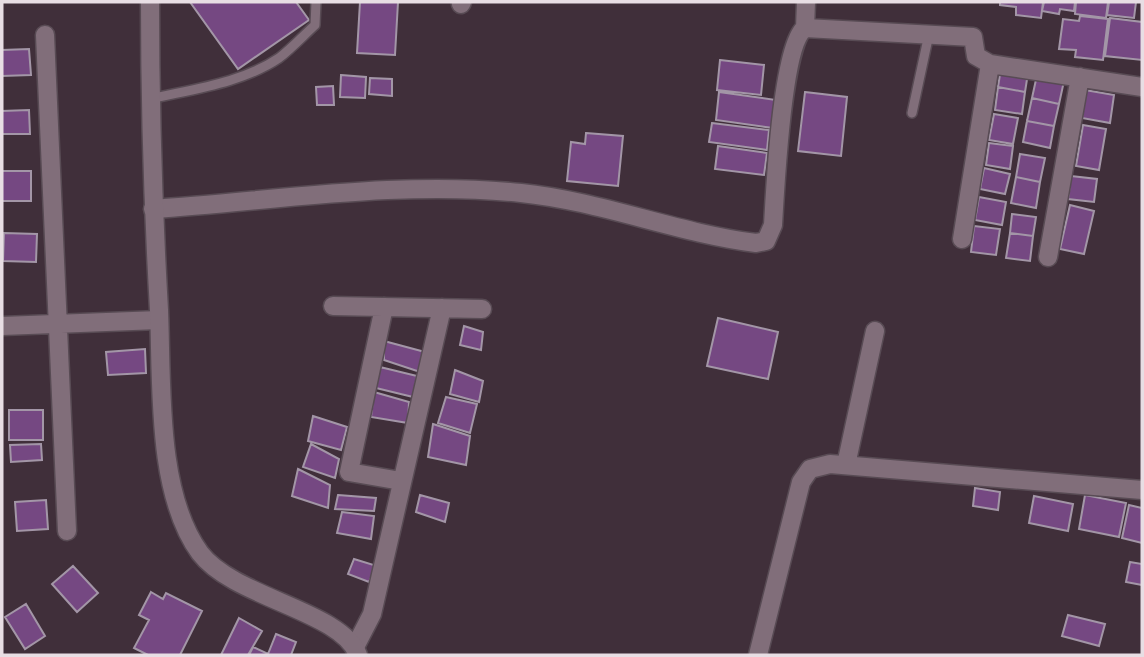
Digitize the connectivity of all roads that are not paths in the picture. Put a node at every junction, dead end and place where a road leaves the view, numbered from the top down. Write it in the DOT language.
graph roads {
  1 [pos="150,2"];
  2 [pos="316,2"];
  3 [pos="806,2"];
  4 [pos="805,28"];
  5 [pos="929,34"];
  6 [pos="46,35"];
  7 [pos="990,64"];
  8 [pos="1080,77"];
  9 [pos="1142,87"];
  10 [pos="150,99"];
  11 [pos="912,113"];
  12 [pos="153,209"];
  13 [pos="962,239"];
  14 [pos="1048,257"];
  15 [pos="333,306"];
  16 [pos="384,307"];
  17 [pos="442,308"];
  18 [pos="482,309"];
  19 [pos="159,320"];
  20 [pos="58,324"];
  21 [pos="2,326"];
  22 [pos="875,331"];
  23 [pos="846,465"];
  24 [pos="401,481"];
  25 [pos="1142,490"];
  26 [pos="67,531"];
  27 [pos="356,651"];
  28 [pos="758,655"];
  1 -- 10 [label="street"];
  2 -- 10 [label="lane"];
  3 -- 4 [label="street"];
  4 -- 5 [label="street"];
  4 -- 12 [label="street"];
  5 -- 7 [label="street"];
  5 -- 11 [label="lane"];
  6 -- 20 [label="street"];
  7 -- 8 [label="street"];
  7 -- 13 [label="street"];
  8 -- 9 [label="street"];
  8 -- 14 [label="street"];
  10 -- 12 [label="street"];
  12 -- 19 [label="street"];
  15 -- 16 [label="street"];
  16 -- 17 [label="street"];
  16 -- 24 [label="street"];
  17 -- 18 [label="street"];
  17 -- 24 [label="street"];
  19 -- 20 [label="street"];
  19 -- 27 [label="street"];
  20 -- 21 [label="street"];
  20 -- 26 [label="street"];
  22 -- 23 [label="street"];
  23 -- 25 [label="street"];
  23 -- 28 [label="street"];
  24 -- 27 [label="street"];
}
